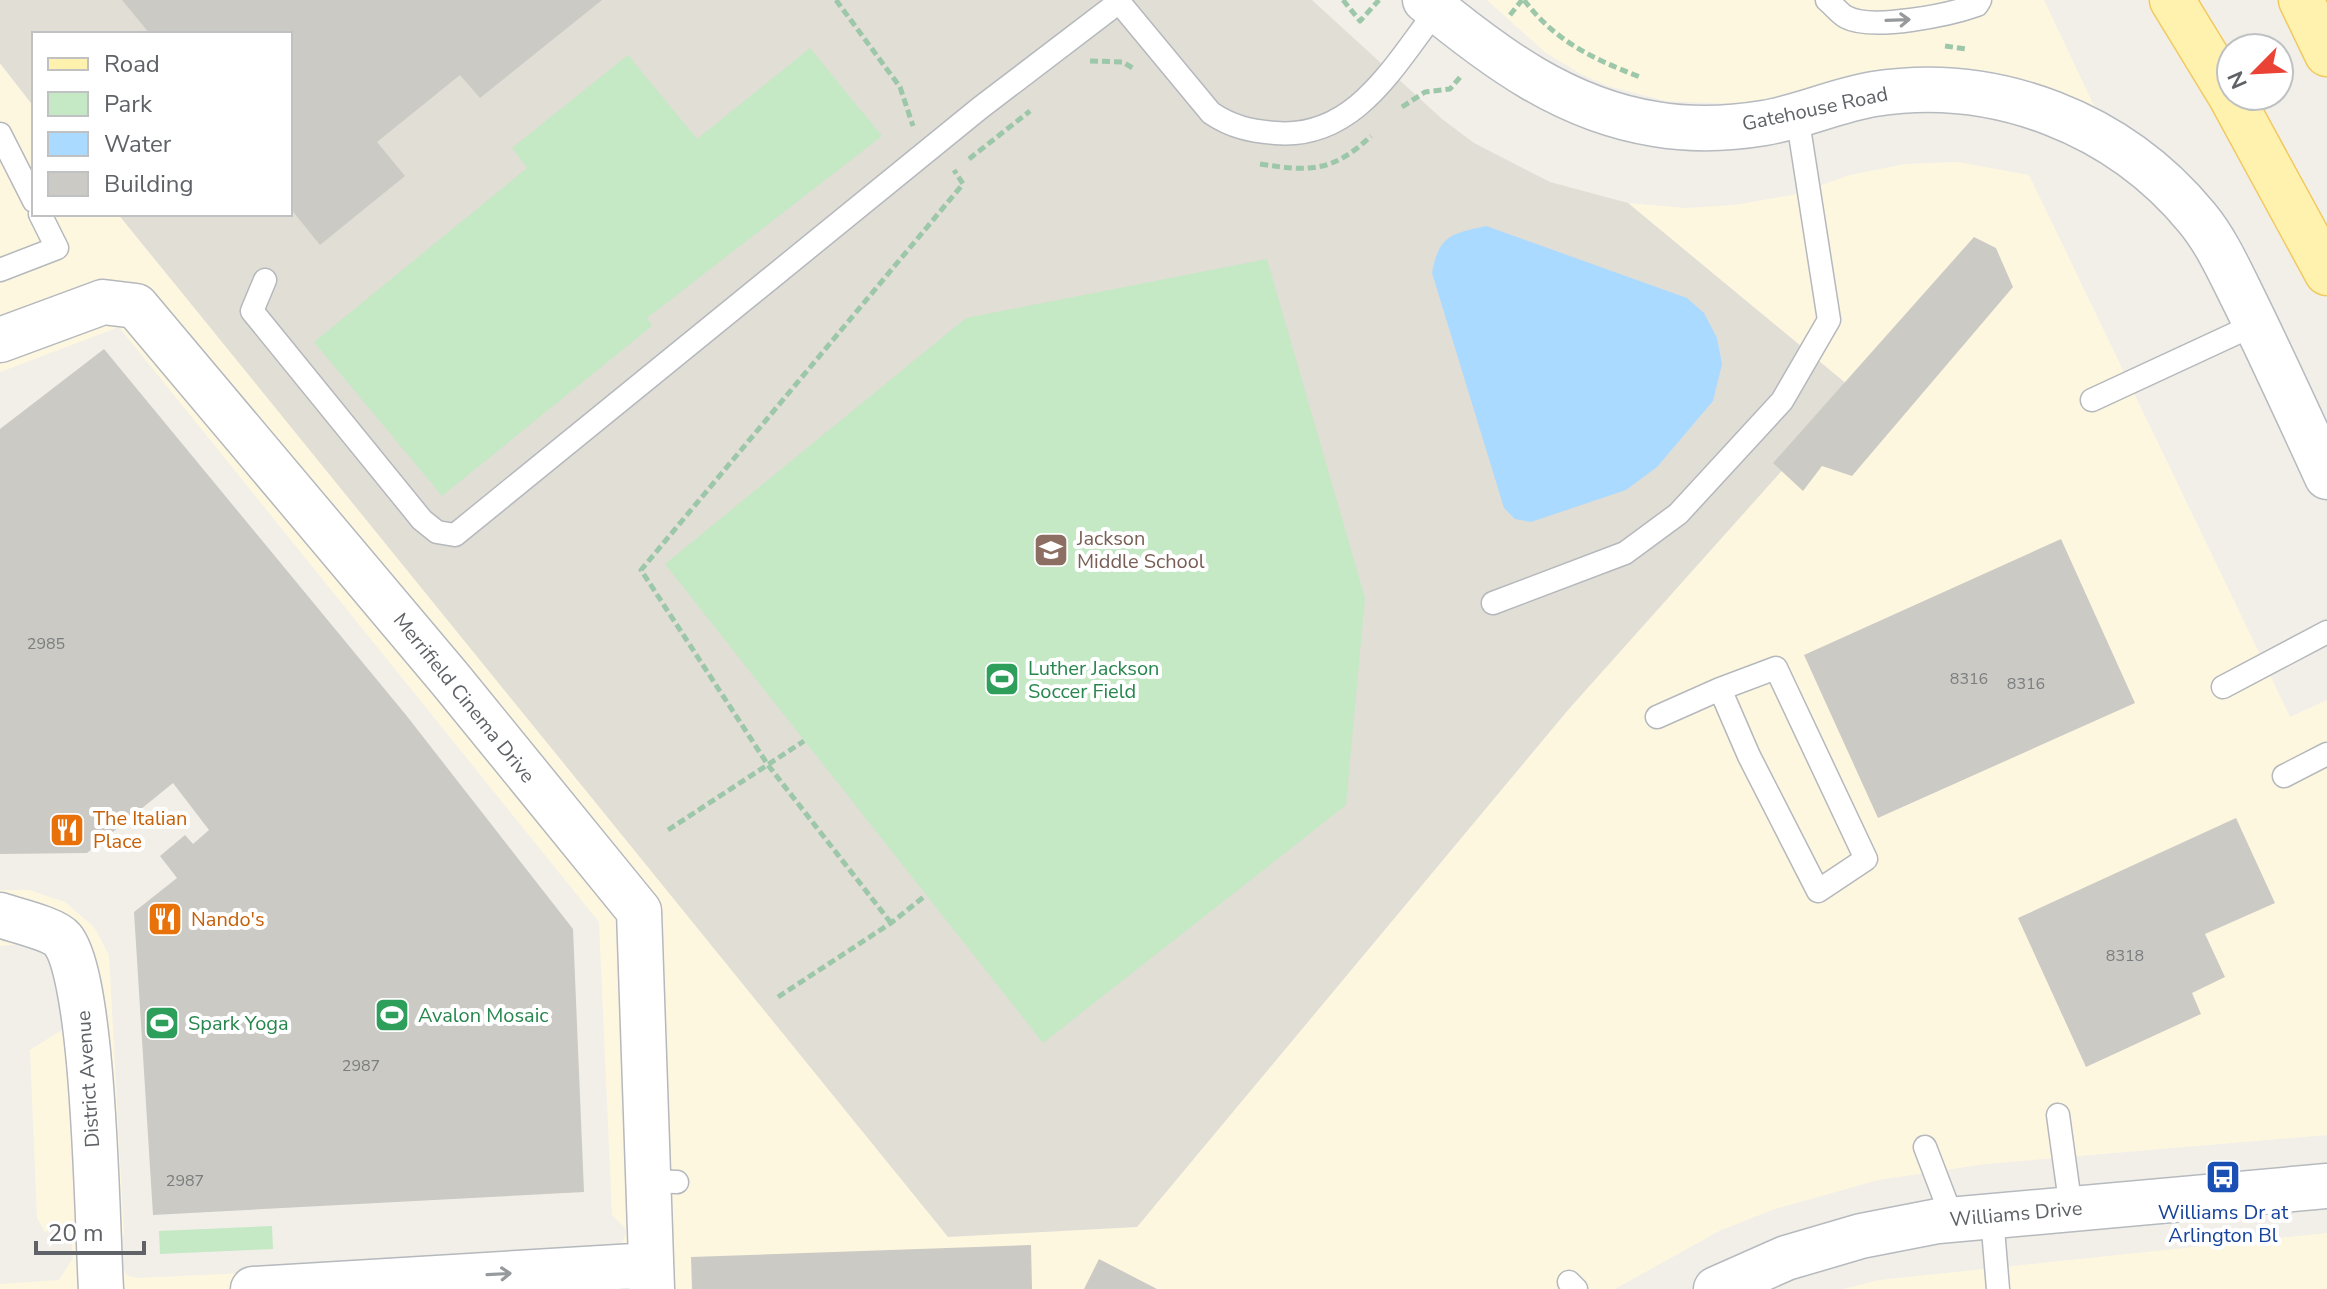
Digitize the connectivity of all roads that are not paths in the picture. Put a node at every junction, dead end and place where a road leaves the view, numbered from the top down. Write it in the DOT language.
graph roads {
  1 [pos="1827,0"];
  2 [pos="1980,0"];
  3 [pos="2172,0"];
  4 [pos="2207,0"];
  5 [pos="2301,0"];
  6 [pos="2322,0"];
  7 [pos="1430,3"];
  8 [pos="2327,14"];
  9 [pos="2222,32"];
  10 [pos="2327,54"];
  11 [pos="2258,112"];
  12 [pos="1797,115"];
  13 [pos="0,134"];
  14 [pos="32,197"];
  15 [pos="41,216"];
  16 [pos="2327,262"];
  17 [pos="0,270"];
  18 [pos="2327,273"];
  19 [pos="265,280"];
  20 [pos="2256,324"];
  21 [pos="0,340"];
  22 [pos="2092,400"];
  23 [pos="2327,477"];
  24 [pos="1493,603"];
  25 [pos="2327,632"];
  26 [pos="2223,687"];
  27 [pos="1720,689"];
  28 [pos="1657,717"];
  29 [pos="2327,754"];
  30 [pos="2284,776"];
  31 [pos="0,915"];
  32 [pos="2058,1115"];
  33 [pos="1925,1147"];
  34 [pos="2327,1186"];
  35 [pos="2071,1209"];
  36 [pos="1972,1218"];
  37 [pos="652,1277"];
  38 [pos="101,1289"];
  39 [pos="253,1289"];
  40 [pos="1716,1289"];
  41 [pos="1998,1289"];
  1 -- 2 [label="lane, one-way"];
  3 -- 18 [label="main road"];
  4 -- 9 [label="main road"];
  5 -- 10 [label="main road"];
  6 -- 8 [label="main road"];
  7 -- 12 [label="street, Gatehouse Road"];
  7 -- 19 [label="lane"];
  11 -- 16 [label="main road"];
  12 -- 20 [label="street, Gatehouse Road"];
  12 -- 24 [label="lane"];
  13 -- 14 [label="lane"];
  15 -- 17 [label="lane"];
  20 -- 22 [label="lane"];
  20 -- 23 [label="street, Gatehouse Road"];
  21 -- 37 [label="street, Merrifield Cinema Drive"];
  25 -- 26 [label="lane"];
  27 -- 27 [label="lane"];
  27 -- 28 [label="lane"];
  29 -- 30 [label="lane"];
  31 -- 38 [label="street, District Avenue"];
  32 -- 35 [label="lane"];
  33 -- 36 [label="lane"];
  34 -- 35 [label="street, Williams Drive"];
  35 -- 36 [label="street, Williams Drive"];
  36 -- 40 [label="street, Williams Drive"];
  36 -- 41 [label="lane"];
  39 -- 37 [label="street, one-way"];
}
